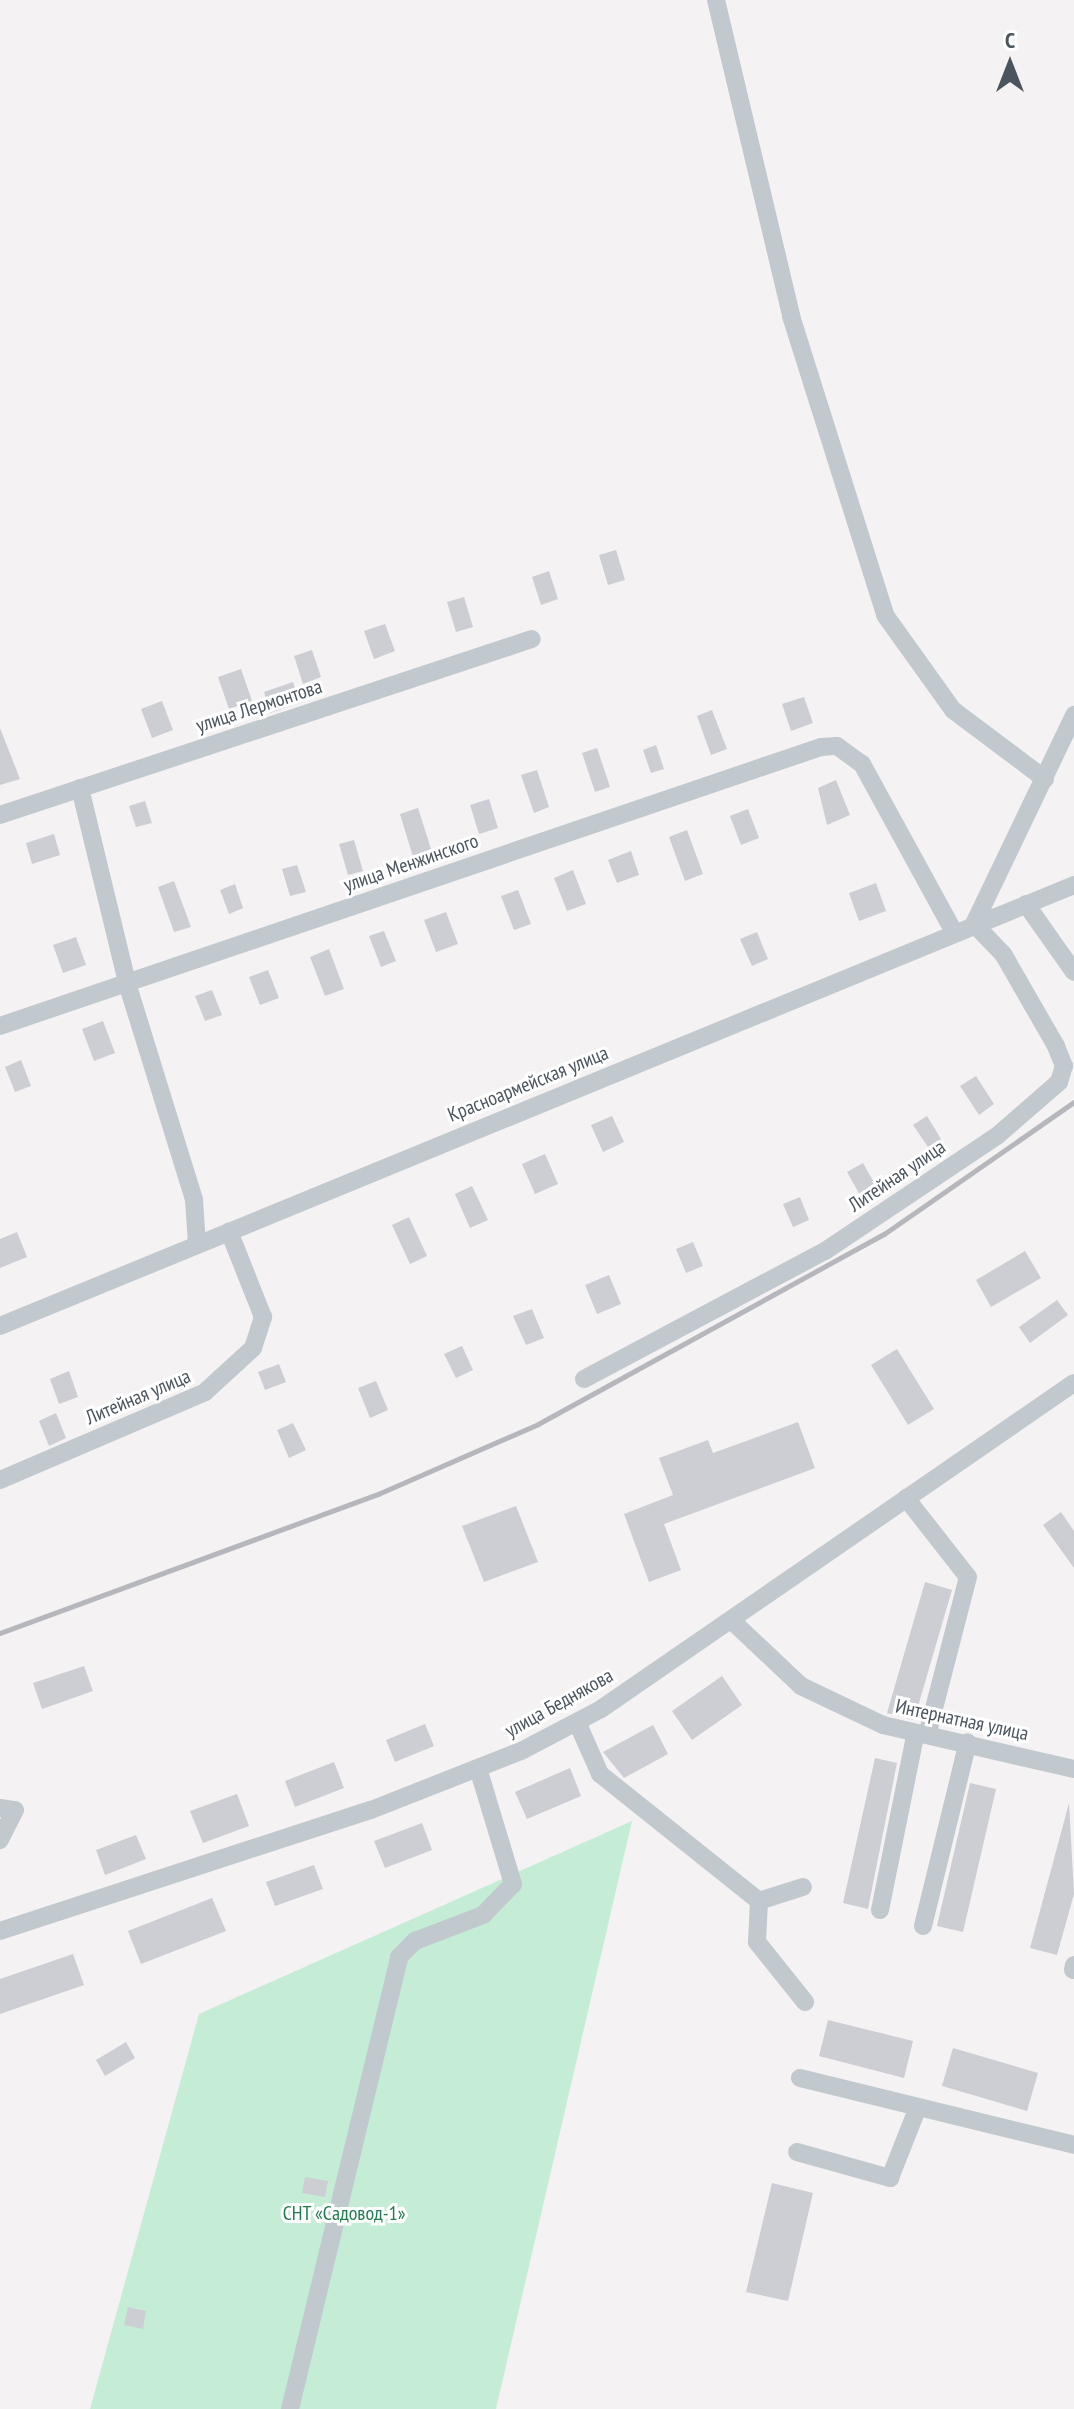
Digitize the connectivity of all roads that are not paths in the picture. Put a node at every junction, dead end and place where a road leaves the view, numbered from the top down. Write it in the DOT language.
graph roads {
  1 [pos="716,0"];
  2 [pos="532,639"];
  3 [pos="1074,715"];
  4 [pos="1045,779"];
  5 [pos="80,788"];
  6 [pos="0,815"];
  7 [pos="1074,885"];
  8 [pos="1026,904"];
  9 [pos="974,924"];
  10 [pos="954,932"];
  11 [pos="1074,972"];
  12 [pos="127,983"];
  13 [pos="0,1026"];
  14 [pos="1069,1062"];
  15 [pos="229,1231"];
  16 [pos="197,1244"];
  17 [pos="0,1326"];
  18 [pos="584,1379"];
  19 [pos="1074,1383"];
  20 [pos="0,1480"];
  21 [pos="906,1498"];
  22 [pos="731,1620"];
  23 [pos="577,1722"];
  24 [pos="921,1736"];
  25 [pos="968,1742"];
  26 [pos="478,1768"];
  27 [pos="1074,1769"];
  28 [pos="7,1809"];
  29 [pos="0,1840"];
  30 [pos="803,1887"];
  31 [pos="759,1901"];
  32 [pos="880,1910"];
  33 [pos="923,1926"];
  34 [pos="0,1931"];
  35 [pos="805,2002"];
  36 [pos="800,2078"];
  37 [pos="918,2107"];
  38 [pos="1074,2145"];
  39 [pos="797,2152"];
  40 [pos="290,2409"];
  1 -- 4 [label="street"];
  2 -- 5 [label="street, улица Лермонтова"];
  3 -- 4 [label="street"];
  4 -- 9 [label="street"];
  5 -- 6 [label="street, улица Лермонтова"];
  5 -- 12 [label="street"];
  7 -- 8 [label="street, Красноармейская улица"];
  8 -- 9 [label="street, Красноармейская улица"];
  8 -- 11 [label="street"];
  9 -- 10 [label="street, Красноармейская улица"];
  9 -- 14 [label="street, Литейная улица"];
  10 -- 12 [label="street, улица Менжинского"];
  10 -- 15 [label="street, Красноармейская улица"];
  12 -- 13 [label="street, улица Менжинского"];
  12 -- 16 [label="street"];
  14 -- 18 [label="street, Литейная улица"];
  15 -- 16 [label="street, Красноармейская улица"];
  15 -- 20 [label="street, Литейная улица"];
  16 -- 17 [label="street, Красноармейская улица"];
  19 -- 21 [label="street, улица Беднякова"];
  21 -- 22 [label="street, улица Беднякова"];
  21 -- 24 [label="street"];
  22 -- 23 [label="street, улица Беднякова"];
  22 -- 24 [label="street, Интернатная улица"];
  23 -- 26 [label="street, улица Беднякова"];
  23 -- 31 [label="street"];
  24 -- 25 [label="street, Интернатная улица"];
  24 -- 32 [label="street"];
  25 -- 27 [label="street, Интернатная улица"];
  25 -- 33 [label="street"];
  26 -- 34 [label="street, улица Беднякова"];
  26 -- 40 [label="street"];
  28 -- 29 [label="street"];
  30 -- 31 [label="street"];
  31 -- 35 [label="street"];
  36 -- 37 [label="street"];
  37 -- 38 [label="street"];
  37 -- 39 [label="street"];
}
